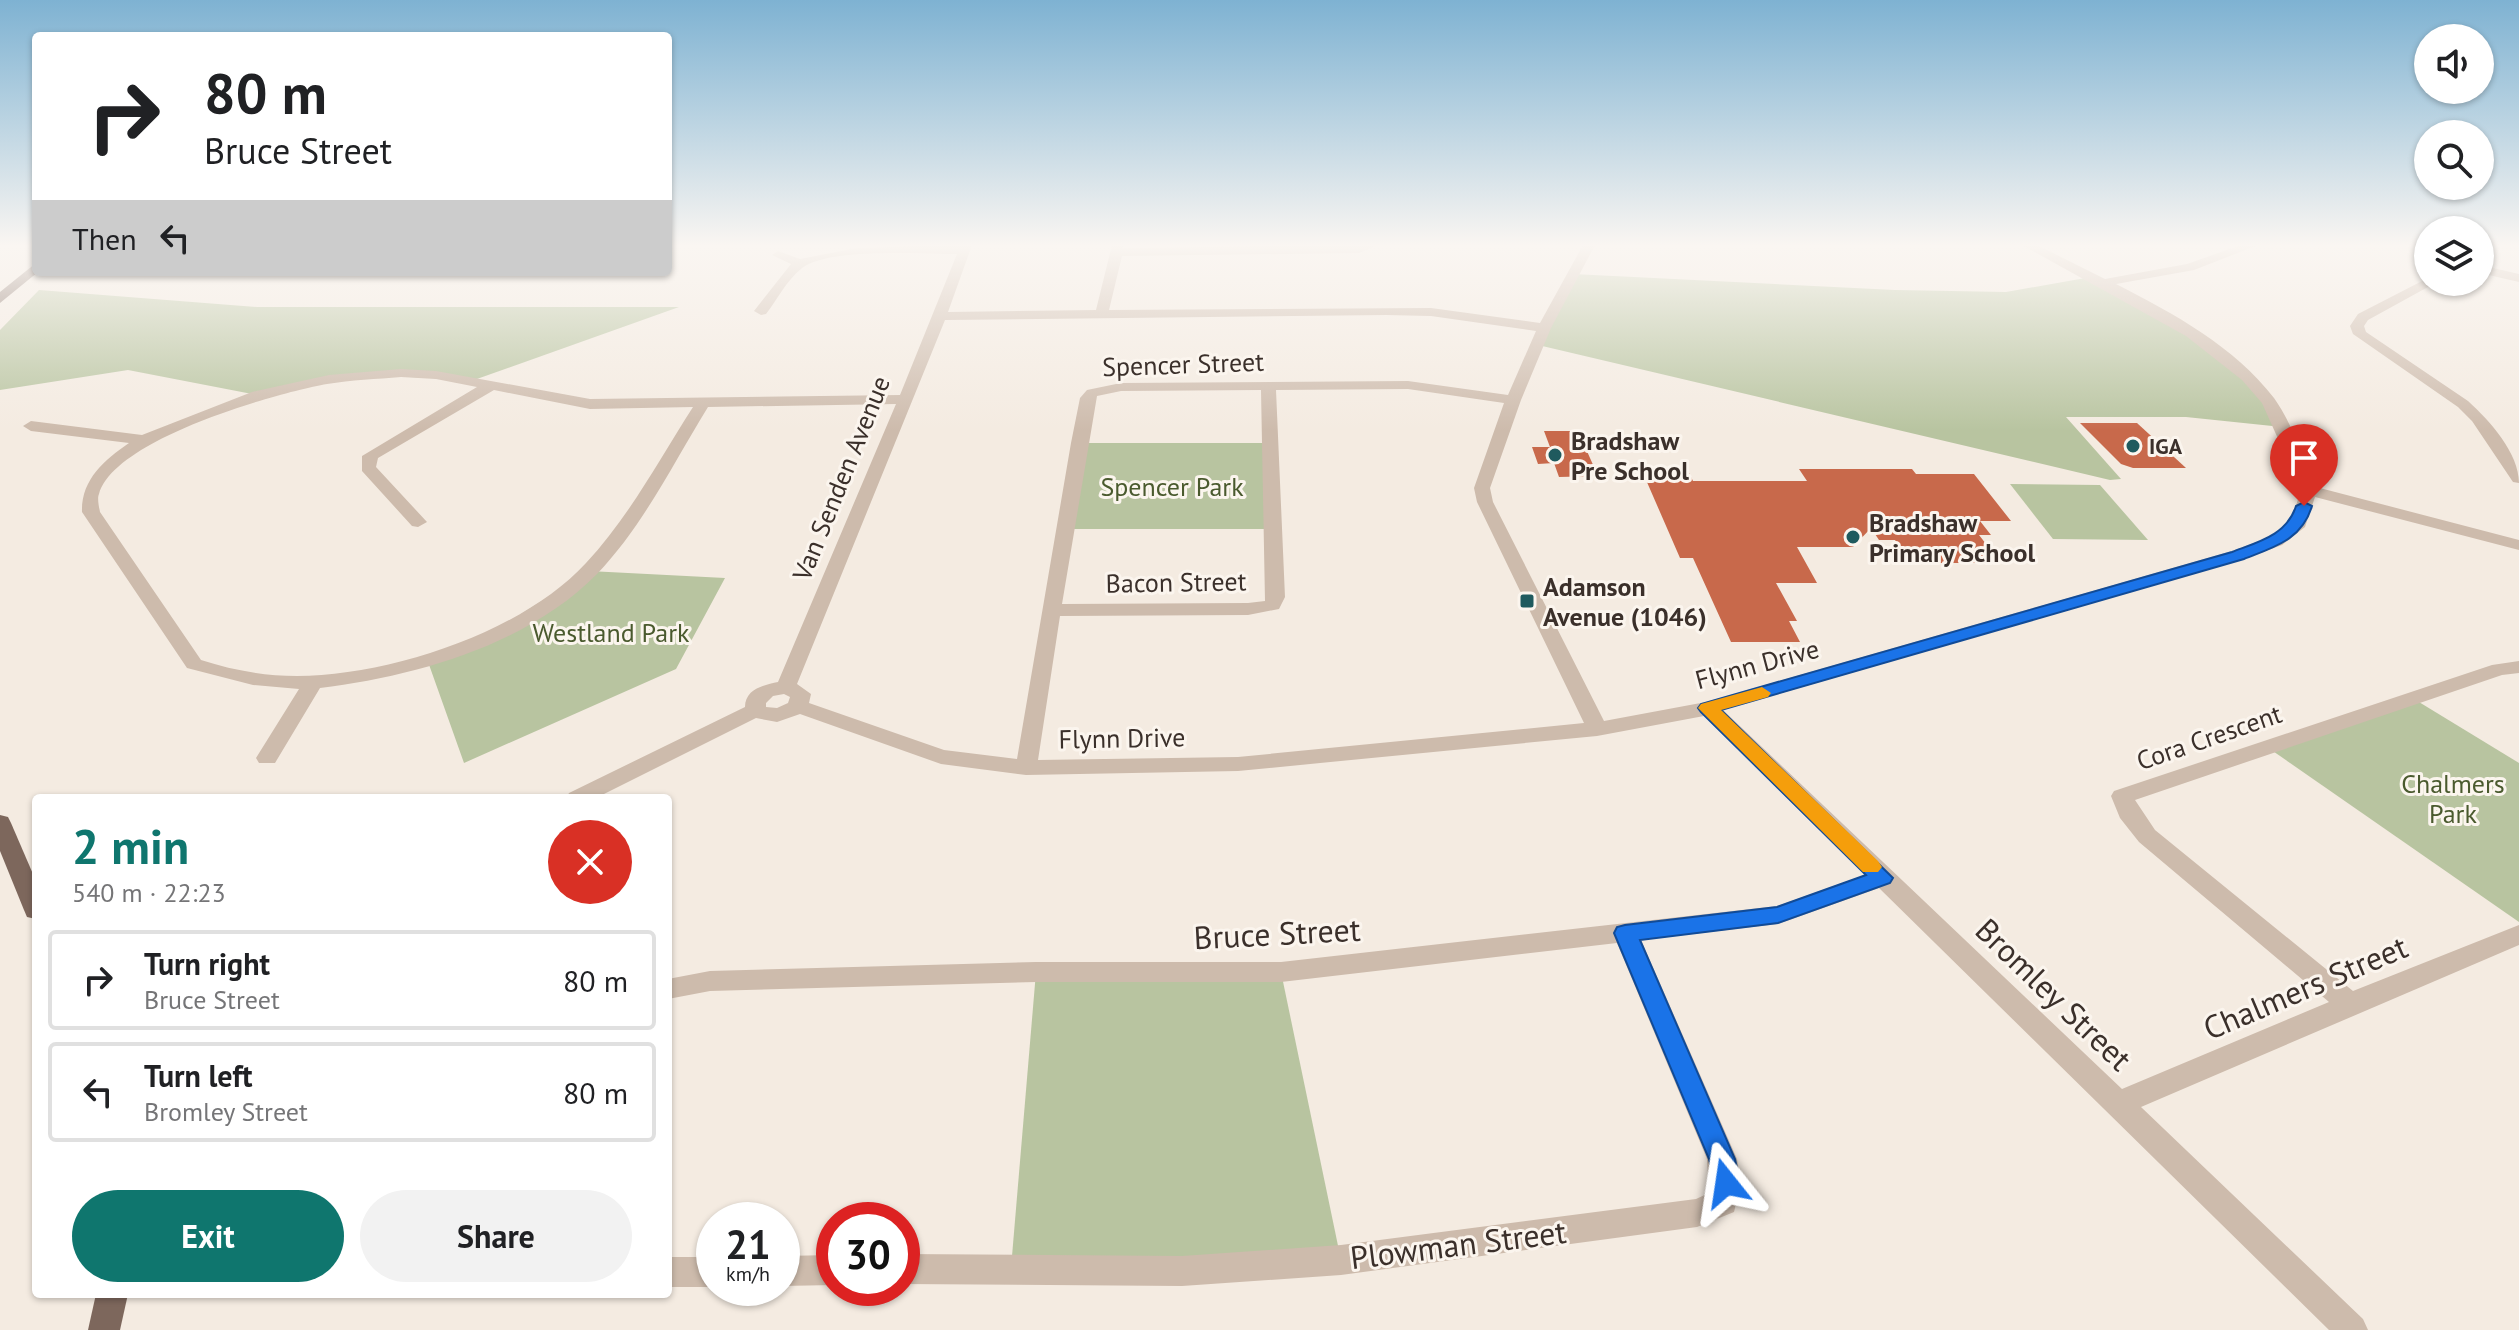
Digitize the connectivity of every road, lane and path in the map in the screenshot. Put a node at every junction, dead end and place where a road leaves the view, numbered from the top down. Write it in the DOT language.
graph roads {
  1 [pos="764,307"];
  2 [pos="943,307"];
  3 [pos="1103,307"];
  4 [pos="1555,307"];
  5 [pos="2146,307"];
  6 [pos="2382,307"];
  7 [pos="761,311"];
  8 [pos="1102,313"];
  9 [pos="940,316"];
  10 [pos="1544,328"];
  11 [pos="492,385"];
  12 [pos="1268,386"];
  13 [pos="904,399"];
  14 [pos="1513,400"];
  15 [pos="703,403"];
  16 [pos="31,426"];
  17 [pos="144,440"];
  18 [pos="2517,471"];
  19 [pos="2309,490"];
  20 [pos="418,522"];
  21 [pos="2519,545"];
  22 [pos="1053,610"];
  23 [pos="2519,667"];
  24 [pos="313,682"];
  25 [pos="792,696"];
  26 [pos="1708,708"];
  27 [pos="1597,729"];
  28 [pos="267,758"];
  29 [pos="1026,768"];
  30 [pos="585,794"];
  31 [pos="0,823"];
  32 [pos="1882,878"];
  33 [pos="32,900"];
  34 [pos="1625,933"];
  35 [pos="2519,935"];
  36 [pos="672,988"];
  37 [pos="2350,1004"];
  38 [pos="2118,1104"];
  39 [pos="920,1269"];
  40 [pos="672,1272"];
  41 [pos="696,1272"];
  42 [pos="113,1298"];
  43 [pos="114,1298"];
  44 [pos="104,1330"];
  45 [pos="114,1330"];
  46 [pos="2352,1330"];
  1 -- 7 [label="street"];
  2 -- 9 [label="street, Van Senden Avenue"];
  3 -- 8 [label="street"];
  4 -- 10 [label="street"];
  5 -- 19 [label="street"];
  6 -- 18 [label="street"];
  8 -- 9 [label="street"];
  8 -- 10 [label="street"];
  9 -- 13 [label="street, Van Senden Avenue"];
  10 -- 14 [label="street"];
  11 -- 15 [label="street"];
  11 -- 17 [label="street"];
  11 -- 20 [label="street"];
  12 -- 14 [label="street, Spencer Street"];
  12 -- 22 [label="street, Spencer Street"];
  12 -- 22 [label="street, Bacon Street"];
  13 -- 15 [label="street"];
  13 -- 25 [label="street, Van Senden Avenue"];
  14 -- 27 [label="street"];
  15 -- 24 [label="street"];
  16 -- 17 [label="street"];
  17 -- 24 [label="street"];
  19 -- 21 [label="street"];
  19 -- 26 [label="street, Flynn Drive"];
  22 -- 29 [label="street, Spencer Street"];
  23 -- 37 [label="street, Cora Crescent"];
  24 -- 28 [label="street"];
  25 -- 29 [label="street, Flynn Drive"];
  25 -- 30 [label="street"];
  26 -- 27 [label="street, Flynn Drive"];
  26 -- 32 [label="street, Bromley Street"];
  27 -- 29 [label="street, Flynn Drive"];
  31 -- 33 [label="main road"];
  32 -- 34 [label="street, Bruce Street"];
  32 -- 38 [label="street, Bromley Street"];
  34 -- 36 [label="street, Bruce Street"];
  34 -- 39 [label="street, Plowman Street"];
  35 -- 37 [label="street, Chalmers Street"];
  37 -- 38 [label="street, Chalmers Street"];
  38 -- 46 [label="street, Bromley Street"];
  40 -- 41 [label="street"];
  42 -- 44 [label="main road"];
  43 -- 45 [label="main road"];
}
